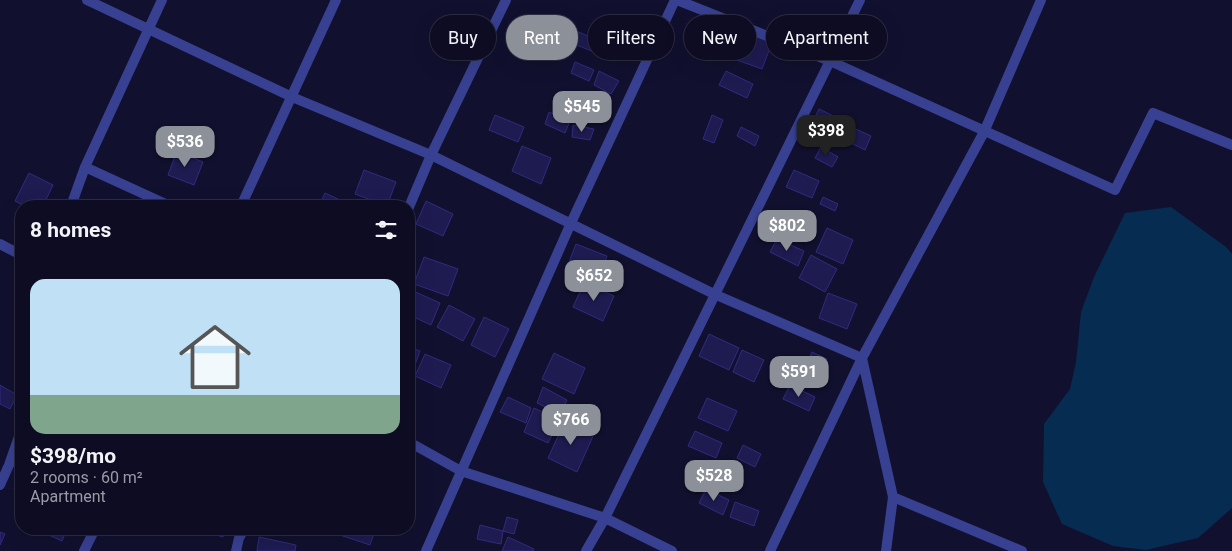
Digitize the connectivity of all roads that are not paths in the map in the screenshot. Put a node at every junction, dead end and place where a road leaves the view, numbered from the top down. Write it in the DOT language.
graph roads {
  1 [pos="87,0"];
  2 [pos="162,0"];
  3 [pos="336,0"];
  4 [pos="506,0"];
  5 [pos="676,0"];
  6 [pos="860,0"];
  7 [pos="1041,0"];
  8 [pos="147,29"];
  9 [pos="830,61"];
  10 [pos="292,97"];
  11 [pos="984,132"];
  12 [pos="1232,145"];
  13 [pos="431,154"];
  14 [pos="85,167"];
  15 [pos="73,200"];
  16 [pos="157,200"];
  17 [pos="244,200"];
  18 [pos="412,200"];
  19 [pos="571,223"];
  20 [pos="0,244"];
  21 [pos="15,252"];
  22 [pos="714,294"];
  23 [pos="862,358"];
  24 [pos="415,445"];
  25 [pos="15,448"];
  26 [pos="461,471"];
  27 [pos="0,485"];
  28 [pos="893,497"];
  29 [pos="605,518"];
  30 [pos="92,535"];
  31 [pos="241,535"];
  32 [pos="84,551"];
  33 [pos="236,551"];
  34 [pos="426,551"];
  35 [pos="586,551"];
  36 [pos="672,551"];
  37 [pos="770,551"];
  38 [pos="886,551"];
  39 [pos="1022,551"];
  1 -- 8 [label="street"];
  2 -- 8 [label="street"];
  3 -- 10 [label="street"];
  4 -- 13 [label="street"];
  5 -- 9 [label="street"];
  5 -- 19 [label="street"];
  6 -- 9 [label="street"];
  7 -- 11 [label="street"];
  8 -- 10 [label="street"];
  8 -- 14 [label="street"];
  9 -- 11 [label="street"];
  9 -- 22 [label="street"];
  10 -- 13 [label="street"];
  10 -- 17 [label="street"];
  11 -- 12 [label="street"];
  11 -- 23 [label="street"];
  13 -- 18 [label="street"];
  13 -- 19 [label="street"];
  14 -- 15 [label="street"];
  14 -- 16 [label="street"];
  19 -- 22 [label="street"];
  19 -- 26 [label="street"];
  20 -- 21 [label="street"];
  22 -- 23 [label="street"];
  22 -- 29 [label="street"];
  23 -- 28 [label="street"];
  23 -- 37 [label="street"];
  24 -- 26 [label="street"];
  25 -- 27 [label="street"];
  26 -- 29 [label="street"];
  26 -- 34 [label="street"];
  28 -- 38 [label="street"];
  28 -- 39 [label="street"];
  29 -- 35 [label="street"];
  29 -- 36 [label="street"];
  30 -- 32 [label="street"];
  31 -- 33 [label="street"];
}
